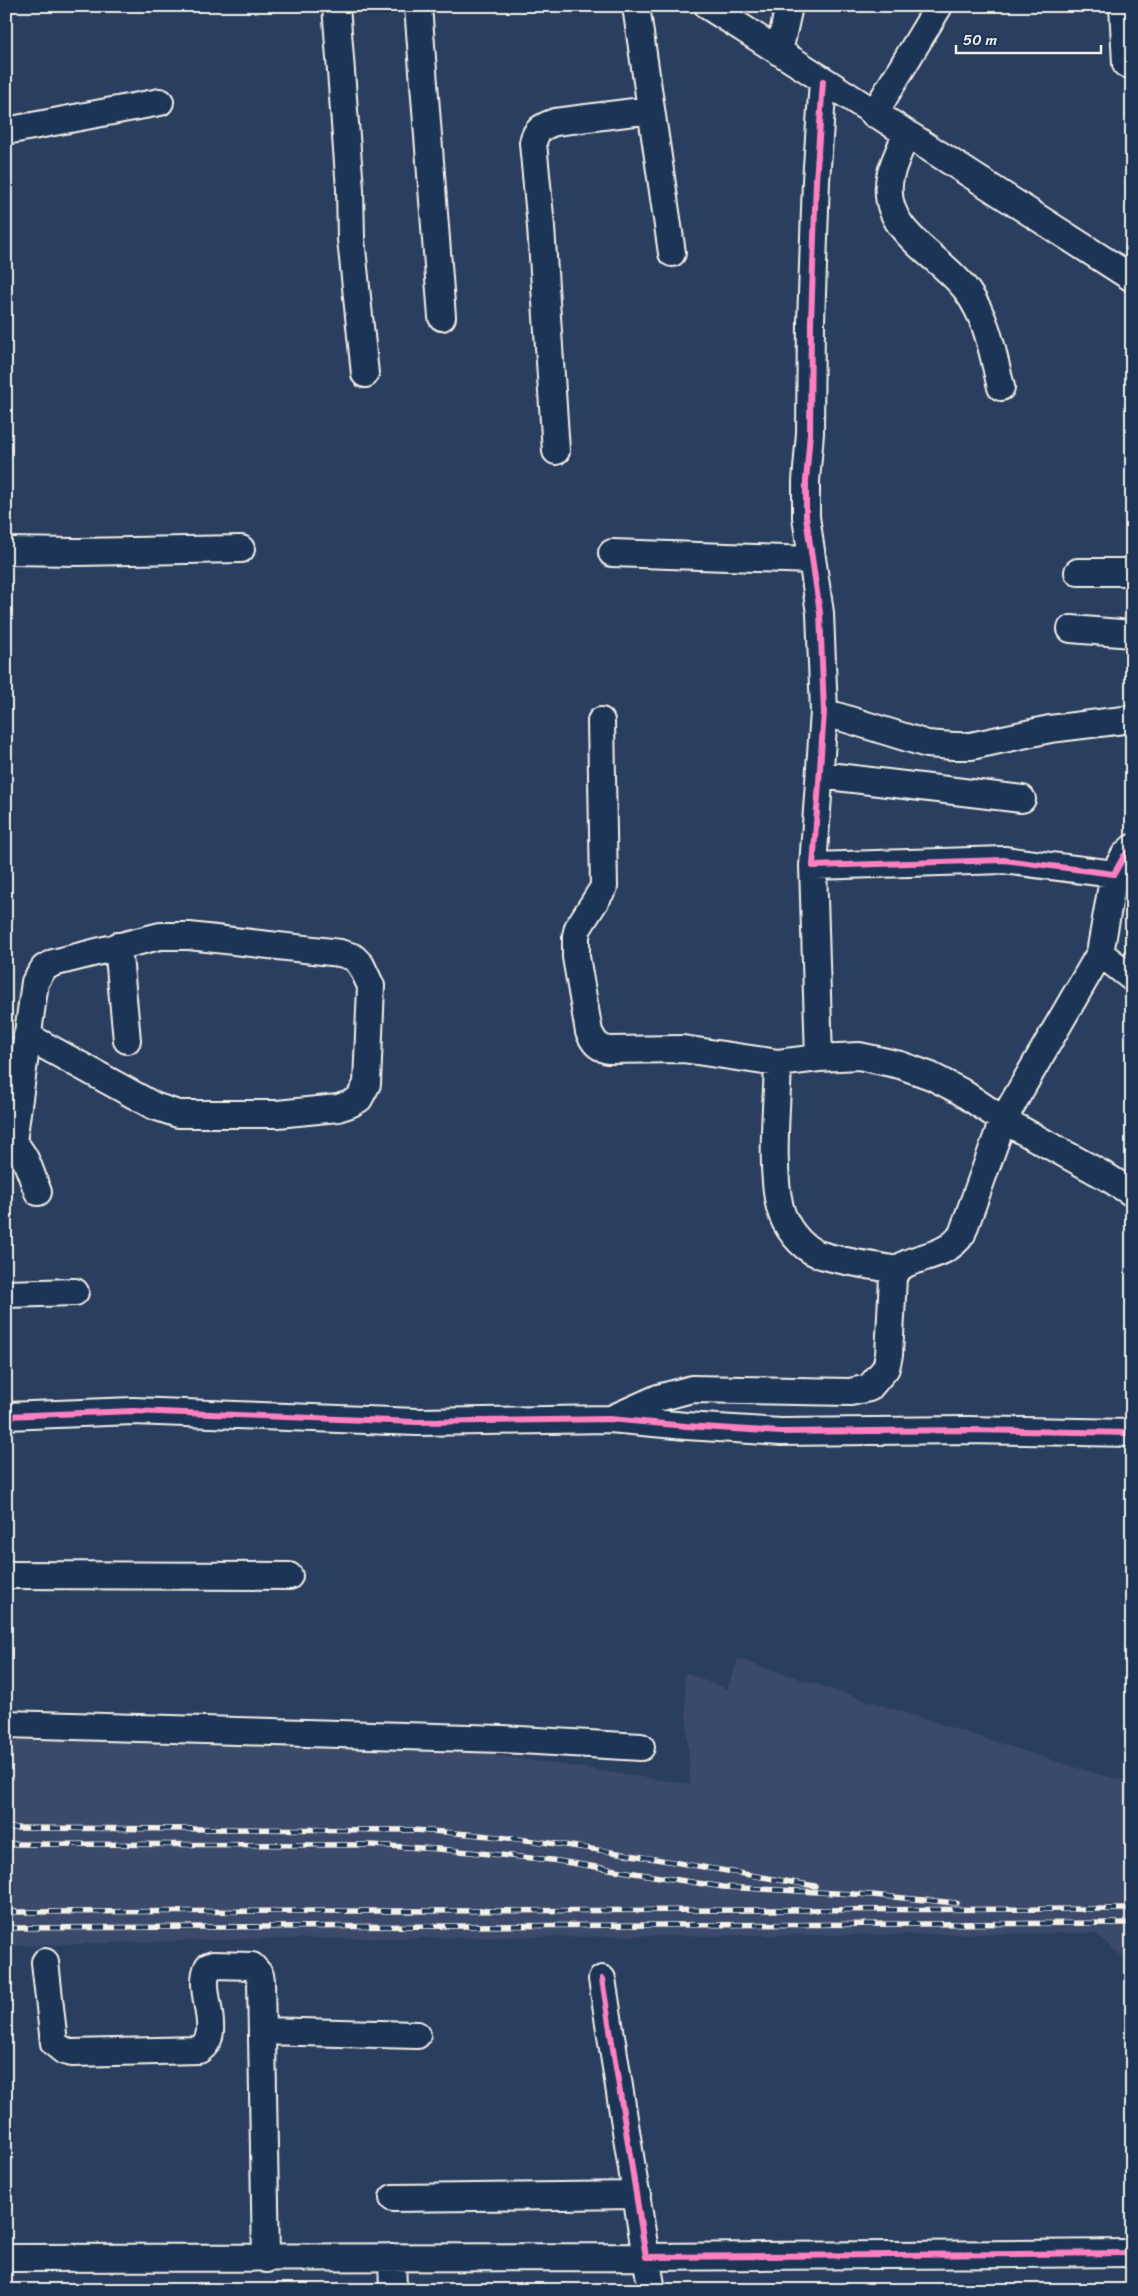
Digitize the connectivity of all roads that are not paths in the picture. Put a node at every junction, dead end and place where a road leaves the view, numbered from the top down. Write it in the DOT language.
graph roads {
  1 [pos="336,6"];
  2 [pos="418,6"];
  3 [pos="636,6"];
  4 [pos="708,6"];
  5 [pos="789,6"];
  6 [pos="939,6"];
  7 [pos="1123,6"];
  8 [pos="779,52"];
  9 [pos="1126,64"];
  10 [pos="823,81"];
  11 [pos="160,102"];
  12 [pos="650,110"];
  13 [pos="874,114"];
  14 [pos="6,131"];
  15 [pos="906,134"];
  16 [pos="672,253"];
  17 [pos="1132,278"];
  18 [pos="442,317"];
  19 [pos="365,374"];
  20 [pos="1001,387"];
  21 [pos="556,451"];
  22 [pos="241,549"];
  23 [pos="6,551"];
  24 [pos="612,553"];
  25 [pos="812,560"];
  26 [pos="1078,572"];
  27 [pos="1132,572"];
  28 [pos="1071,628"];
  29 [pos="1132,634"];
  30 [pos="824,712"];
  31 [pos="1132,719"];
  32 [pos="601,721"];
  33 [pos="820,775"];
  34 [pos="1022,799"];
  35 [pos="1132,848"];
  36 [pos="814,866"];
  37 [pos="1114,874"];
  38 [pos="118,946"];
  39 [pos="1100,953"];
  40 [pos="1132,978"];
  41 [pos="27,1036"];
  42 [pos="127,1040"];
  43 [pos="820,1058"];
  44 [pos="778,1063"];
  45 [pos="1003,1120"];
  46 [pos="10,1141"];
  47 [pos="38,1192"];
  48 [pos="1132,1194"];
  49 [pos="896,1270"];
  50 [pos="75,1292"];
  51 [pos="6,1294"];
  52 [pos="6,1416"];
  53 [pos="610,1419"];
  54 [pos="1132,1433"];
  55 [pos="6,1576"];
  56 [pos="289,1576"];
  57 [pos="6,1724"];
  58 [pos="641,1747"];
  59 [pos="45,1962"];
  60 [pos="602,1979"];
  61 [pos="262,2031"];
  62 [pos="417,2035"];
  63 [pos="637,2195"];
  64 [pos="393,2198"];
  65 [pos="1132,2252"];
  66 [pos="392,2257"];
  67 [pos="646,2257"];
  68 [pos="6,2258"];
  69 [pos="266,2259"];
  70 [pos="393,2290"];
  71 [pos="652,2290"];
  1 -- 19 [label="street"];
  2 -- 18 [label="street"];
  3 -- 12 [label="street"];
  4 -- 8 [label="street"];
  5 -- 8 [label="street"];
  6 -- 13 [label="street"];
  7 -- 9 [label="street"];
  8 -- 10 [label="street"];
  10 -- 13 [label="street"];
  10 -- 25 [label="street"];
  11 -- 14 [label="street"];
  12 -- 16 [label="street"];
  12 -- 21 [label="street"];
  13 -- 15 [label="street"];
  15 -- 17 [label="street"];
  15 -- 20 [label="street"];
  22 -- 23 [label="street"];
  24 -- 25 [label="street"];
  25 -- 30 [label="street"];
  26 -- 27 [label="street"];
  28 -- 29 [label="street"];
  30 -- 31 [label="street"];
  30 -- 33 [label="street"];
  32 -- 44 [label="street"];
  33 -- 34 [label="street"];
  33 -- 36 [label="street"];
  35 -- 37 [label="street"];
  36 -- 37 [label="street"];
  36 -- 43 [label="street"];
  37 -- 39 [label="street"];
  38 -- 41 [label="street"];
  38 -- 41 [label="street"];
  38 -- 42 [label="street"];
  39 -- 40 [label="street"];
  39 -- 45 [label="street"];
  41 -- 46 [label="street"];
  43 -- 44 [label="street"];
  43 -- 45 [label="street"];
  44 -- 49 [label="street"];
  45 -- 48 [label="street"];
  45 -- 49 [label="street"];
  46 -- 47 [label="street"];
  49 -- 53 [label="street"];
  50 -- 51 [label="street"];
  52 -- 53 [label="street"];
  53 -- 54 [label="street"];
  55 -- 56 [label="street"];
  57 -- 58 [label="street"];
  59 -- 61 [label="street"];
  60 -- 63 [label="street"];
  61 -- 62 [label="street"];
  61 -- 69 [label="street"];
  63 -- 64 [label="street"];
  63 -- 67 [label="street"];
  65 -- 67 [label="street"];
  66 -- 67 [label="street"];
  66 -- 69 [label="street"];
  66 -- 70 [label="street"];
  67 -- 71 [label="street"];
  68 -- 69 [label="street"];
}
